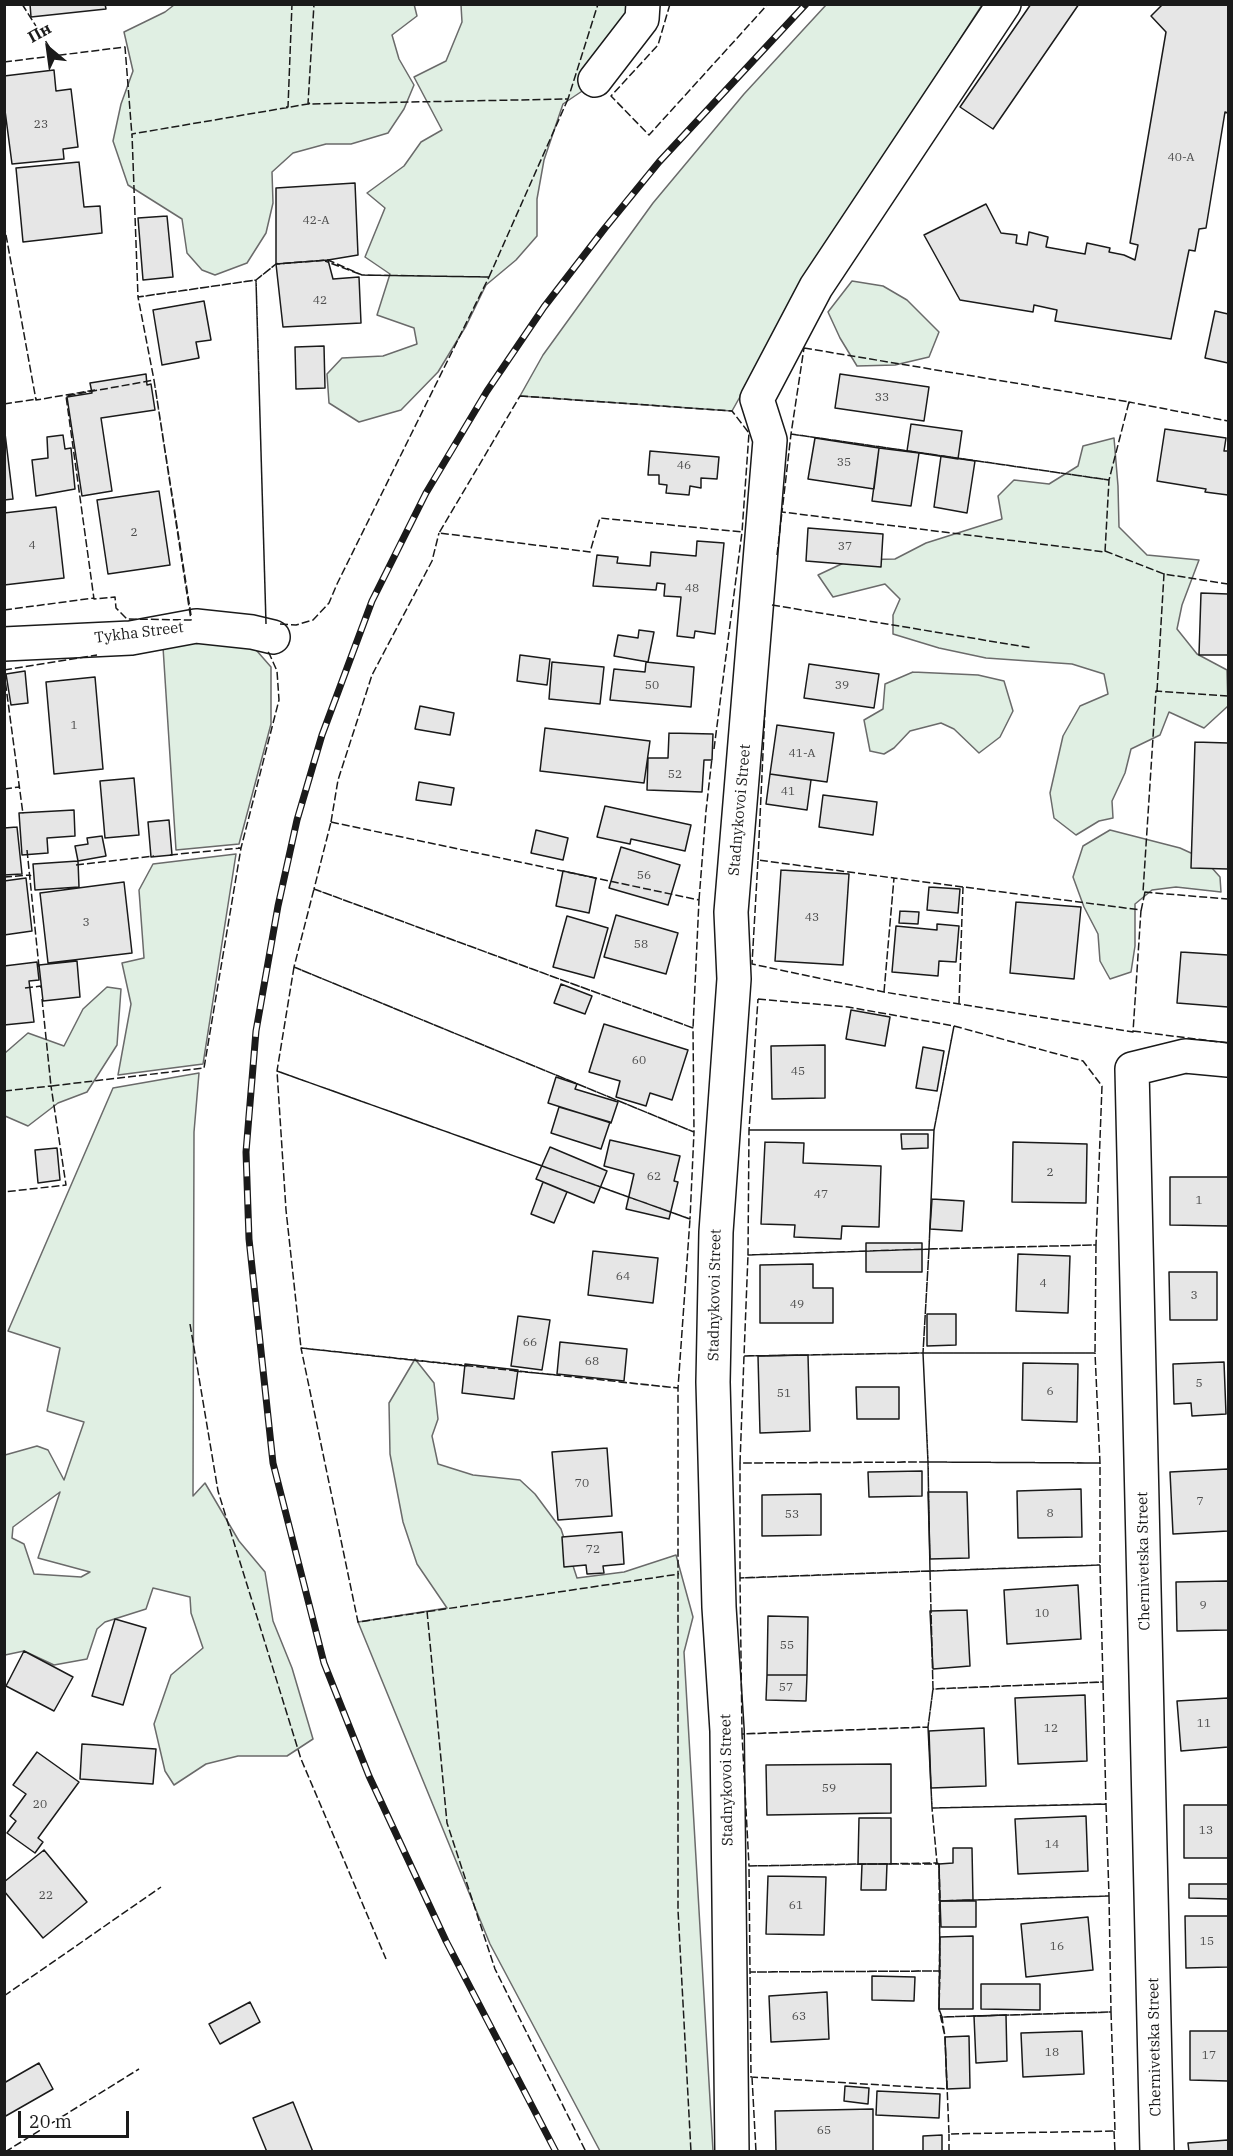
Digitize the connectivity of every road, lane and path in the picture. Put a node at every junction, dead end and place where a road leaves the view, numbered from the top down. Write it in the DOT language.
graph roads {
  1 [pos="643,4"];
  2 [pos="1004,4"];
  3 [pos="595,80"];
  4 [pos="273,637"];
  5 [pos="4,644"];
  6 [pos="1228,1060"];
  7 [pos="732,2151"];
  8 [pos="1157,2151"];
  1 -- 3 [label="street"];
  2 -- 7 [label="street, Stadnykovoi Street"];
  4 -- 5 [label="street, Tykha Street"];
  6 -- 8 [label="street, Chernivetska Street"];
}
